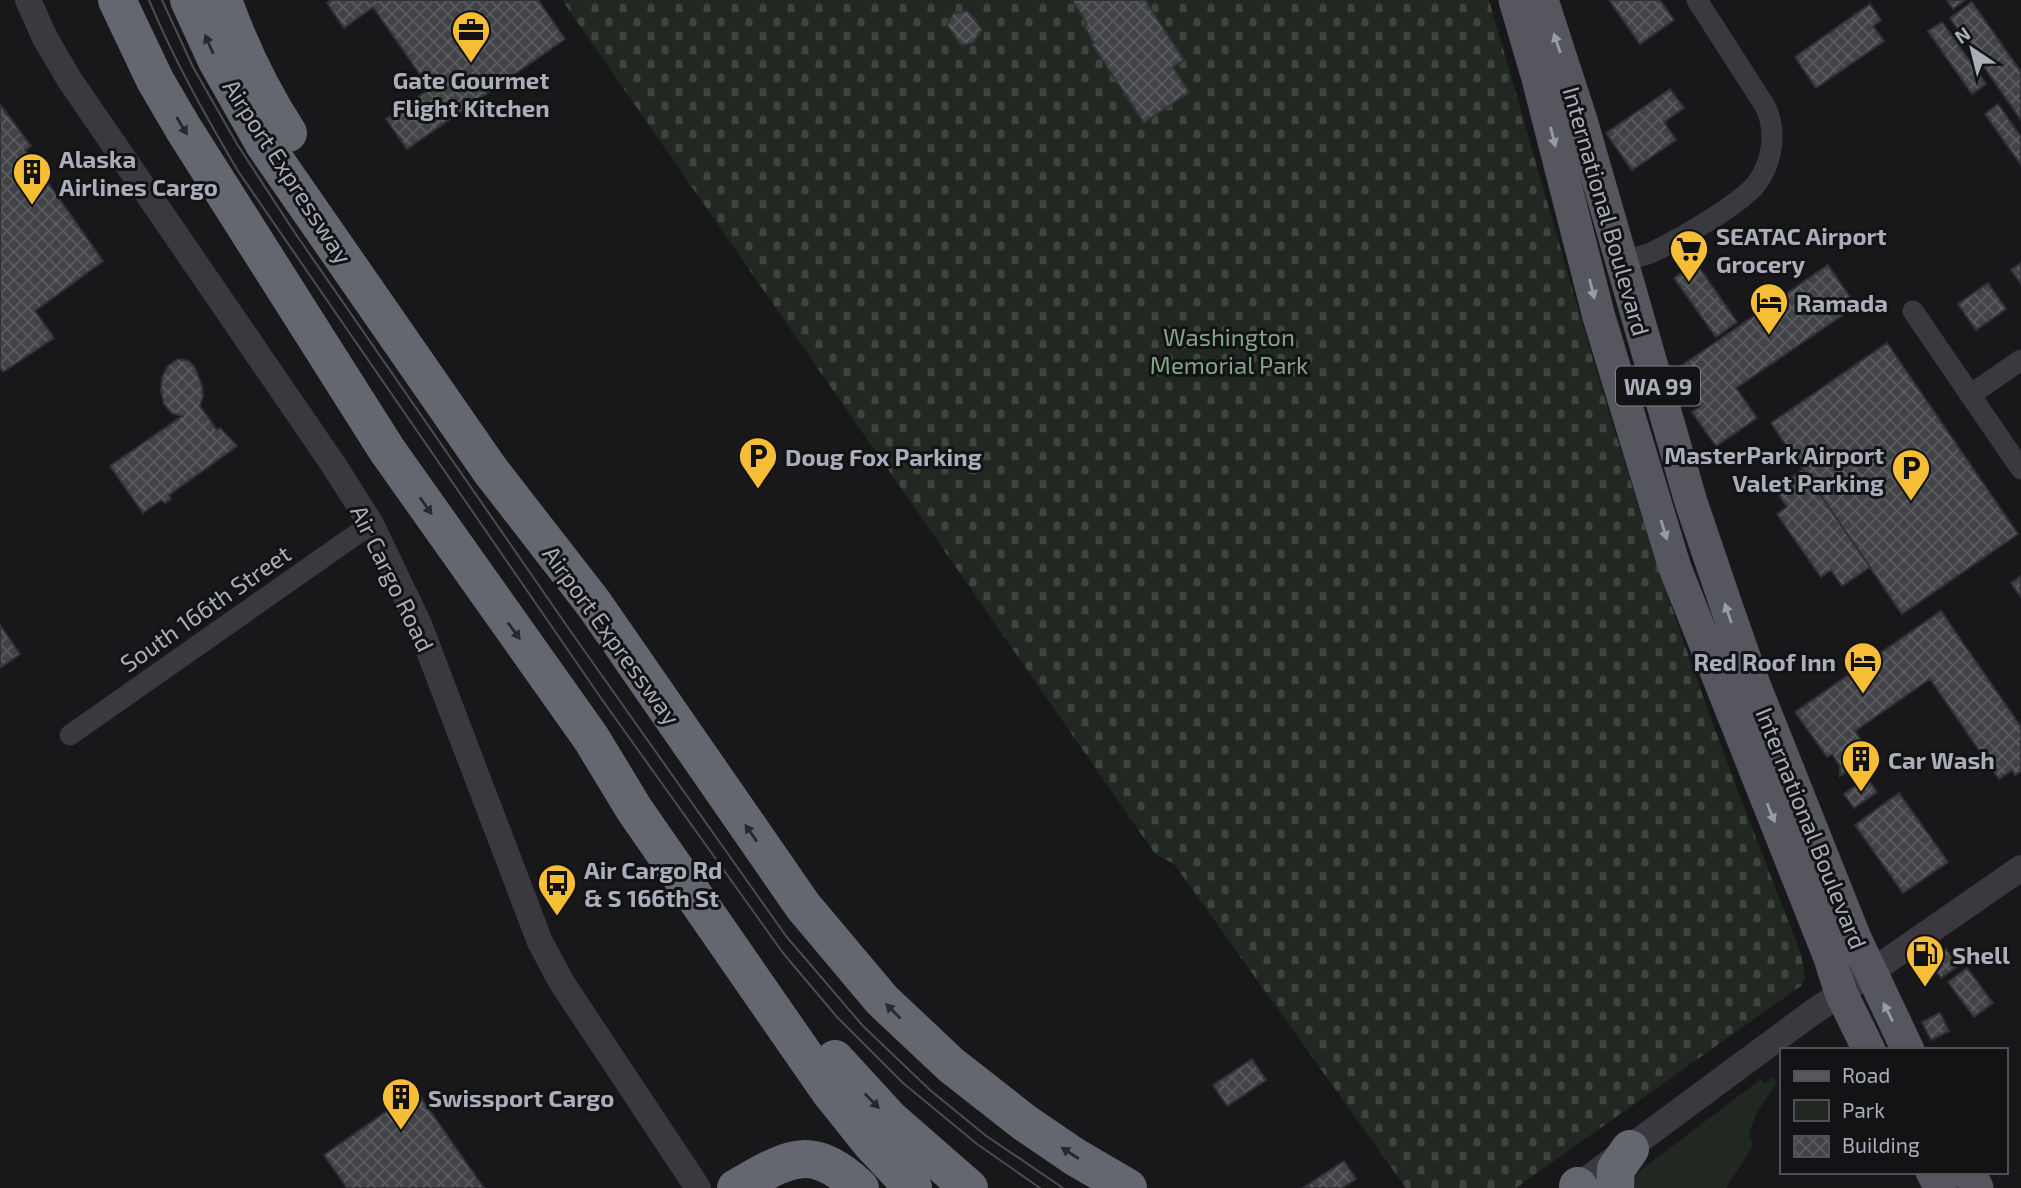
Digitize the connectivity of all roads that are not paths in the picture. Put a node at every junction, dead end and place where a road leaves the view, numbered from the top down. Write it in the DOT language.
graph roads {
  1 [pos="28,0"];
  2 [pos="90,0"];
  3 [pos="117,0"];
  4 [pos="189,0"];
  5 [pos="223,0"];
  6 [pos="1515,0"];
  7 [pos="1542,0"];
  8 [pos="1697,0"];
  9 [pos="1569,199"];
  10 [pos="1622,261"];
  11 [pos="1913,311"];
  12 [pos="2021,360"];
  13 [pos="1970,395"];
  14 [pos="387,450"];
  15 [pos="2021,469"];
  16 [pos="371,524"];
  17 [pos="593,604"];
  18 [pos="70,735"];
  19 [pos="591,738"];
  20 [pos="2021,867"];
  21 [pos="1871,973"];
  22 [pos="1841,993"];
  23 [pos="1868,1048"];
  24 [pos="1907,1048"];
  25 [pos="1630,1149"];
  26 [pos="1577,1187"];
  27 [pos="698,1188"];
  28 [pos="736,1188"];
  29 [pos="771,1188"];
  30 [pos="845,1188"];
  31 [pos="860,1188"];
  32 [pos="913,1188"];
  33 [pos="970,1188"];
  34 [pos="1128,1188"];
  35 [pos="1615,1188"];
  1 -- 16 [label="street, Air Cargo Road"];
  2 -- 14 [label="highway"];
  3 -- 14 [label="highway, one-way"];
  17 -- 4 [label="highway, Airport Expressway, one-way"];
  5 -- 17 [label="highway"];
  6 -- 9 [label="main road, International Boulevard / WA 99, one-way"];
  10 -- 7 [label="main road, International Boulevard / WA 99, one-way"];
  8 -- 10 [label="street"];
  9 -- 10 [label="main road"];
  9 -- 22 [label="main road, International Boulevard / WA 99, one-way"];
  21 -- 10 [label="main road, International Boulevard / WA 99, one-way"];
  11 -- 13 [label="street"];
  12 -- 13 [label="street"];
  13 -- 15 [label="street"];
  14 -- 19 [label="highway, one-way"];
  16 -- 18 [label="street, South 166th Street"];
  16 -- 27 [label="street, Air Cargo Road"];
  34 -- 17 [label="highway, Airport Expressway, one-way"];
  19 -- 32 [label="highway"];
  19 -- 33 [label="highway, one-way"];
  20 -- 21 [label="street"];
  21 -- 22 [label="street"];
  24 -- 21 [label="main road, International Boulevard / WA 99, one-way"];
  22 -- 23 [label="main road, International Boulevard / WA 99"];
  22 -- 25 [label="street"];
  25 -- 26 [label="street"];
  25 -- 35 [label="highway"];
  28 -- 31 [label="highway"];
  29 -- 30 [label="highway"];
}
